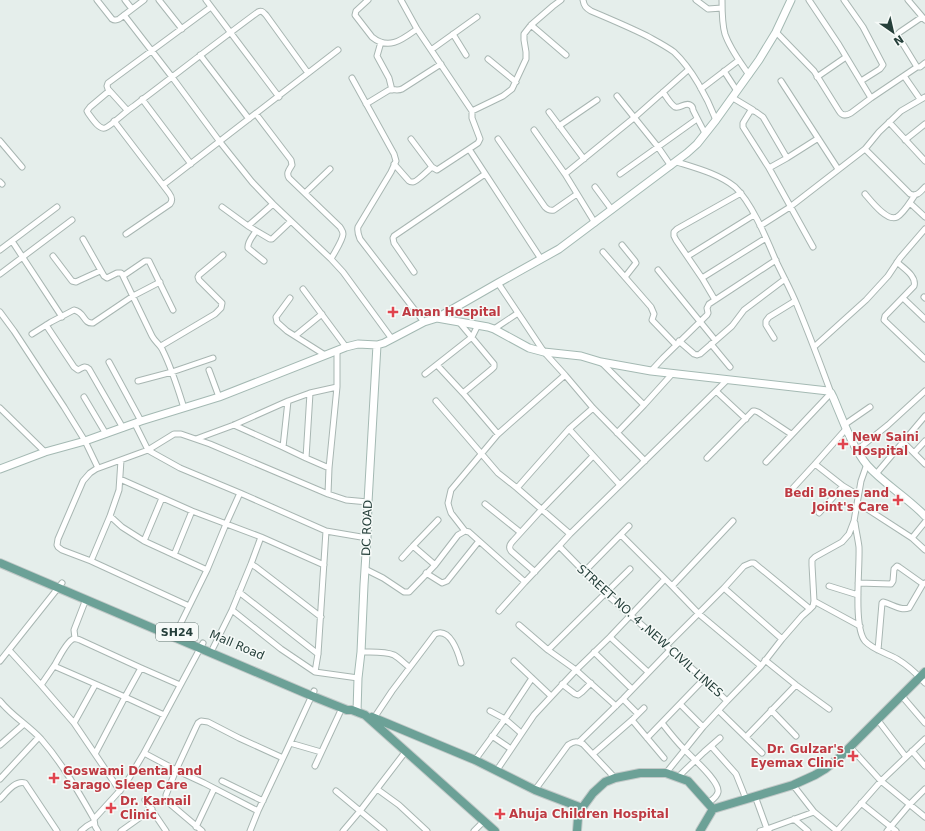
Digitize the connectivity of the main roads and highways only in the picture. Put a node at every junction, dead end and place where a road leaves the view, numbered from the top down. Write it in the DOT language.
graph roads {
  1 [pos="790,1"];
  2 [pos="438,318"];
  3 [pos="377,345"];
  4 [pos="0,469"];
  5 [pos="925,516"];
  6 [pos="0,557"];
  7 [pos="0,562"];
  8 [pos="61,585"];
  9 [pos="176,634"];
  10 [pos="202,646"];
  11 [pos="923,677"];
  12 [pos="313,693"];
  13 [pos="358,712"];
  14 [pos="711,806"];
  15 [pos="582,808"];
  16 [pos="495,831"];
  17 [pos="576,831"];
  18 [pos="701,831"];
  1 -- 2 [label="main road"];
  2 -- 3 [label="main road"];
  2 -- 5 [label="main road"];
  3 -- 4 [label="main road"];
  3 -- 13 [label="main road, DC ROAD"];
  6 -- 8 [label="main road, Mall Road / SH24"];
  7 -- 8 [label="main road, Mall Road / SH24"];
  8 -- 9 [label="main road, Mall Road / SH24"];
  8 -- 9 [label="main road, Mall Road / SH24"];
  9 -- 10 [label="main road, Mall Road / SH24"];
  10 -- 12 [label="main road, Mall Road / SH24"];
  10 -- 12 [label="main road, Mall Road / SH24"];
  11 -- 14 [label="main road"];
  12 -- 13 [label="main road, Mall Road / SH24"];
  12 -- 13 [label="main road, Mall Road / SH24"];
  13 -- 15 [label="main road"];
  13 -- 16 [label="main road, Mall Road / SH24"];
  14 -- 15 [label="main road"];
  14 -- 18 [label="main road"];
  15 -- 17 [label="main road"];
}
